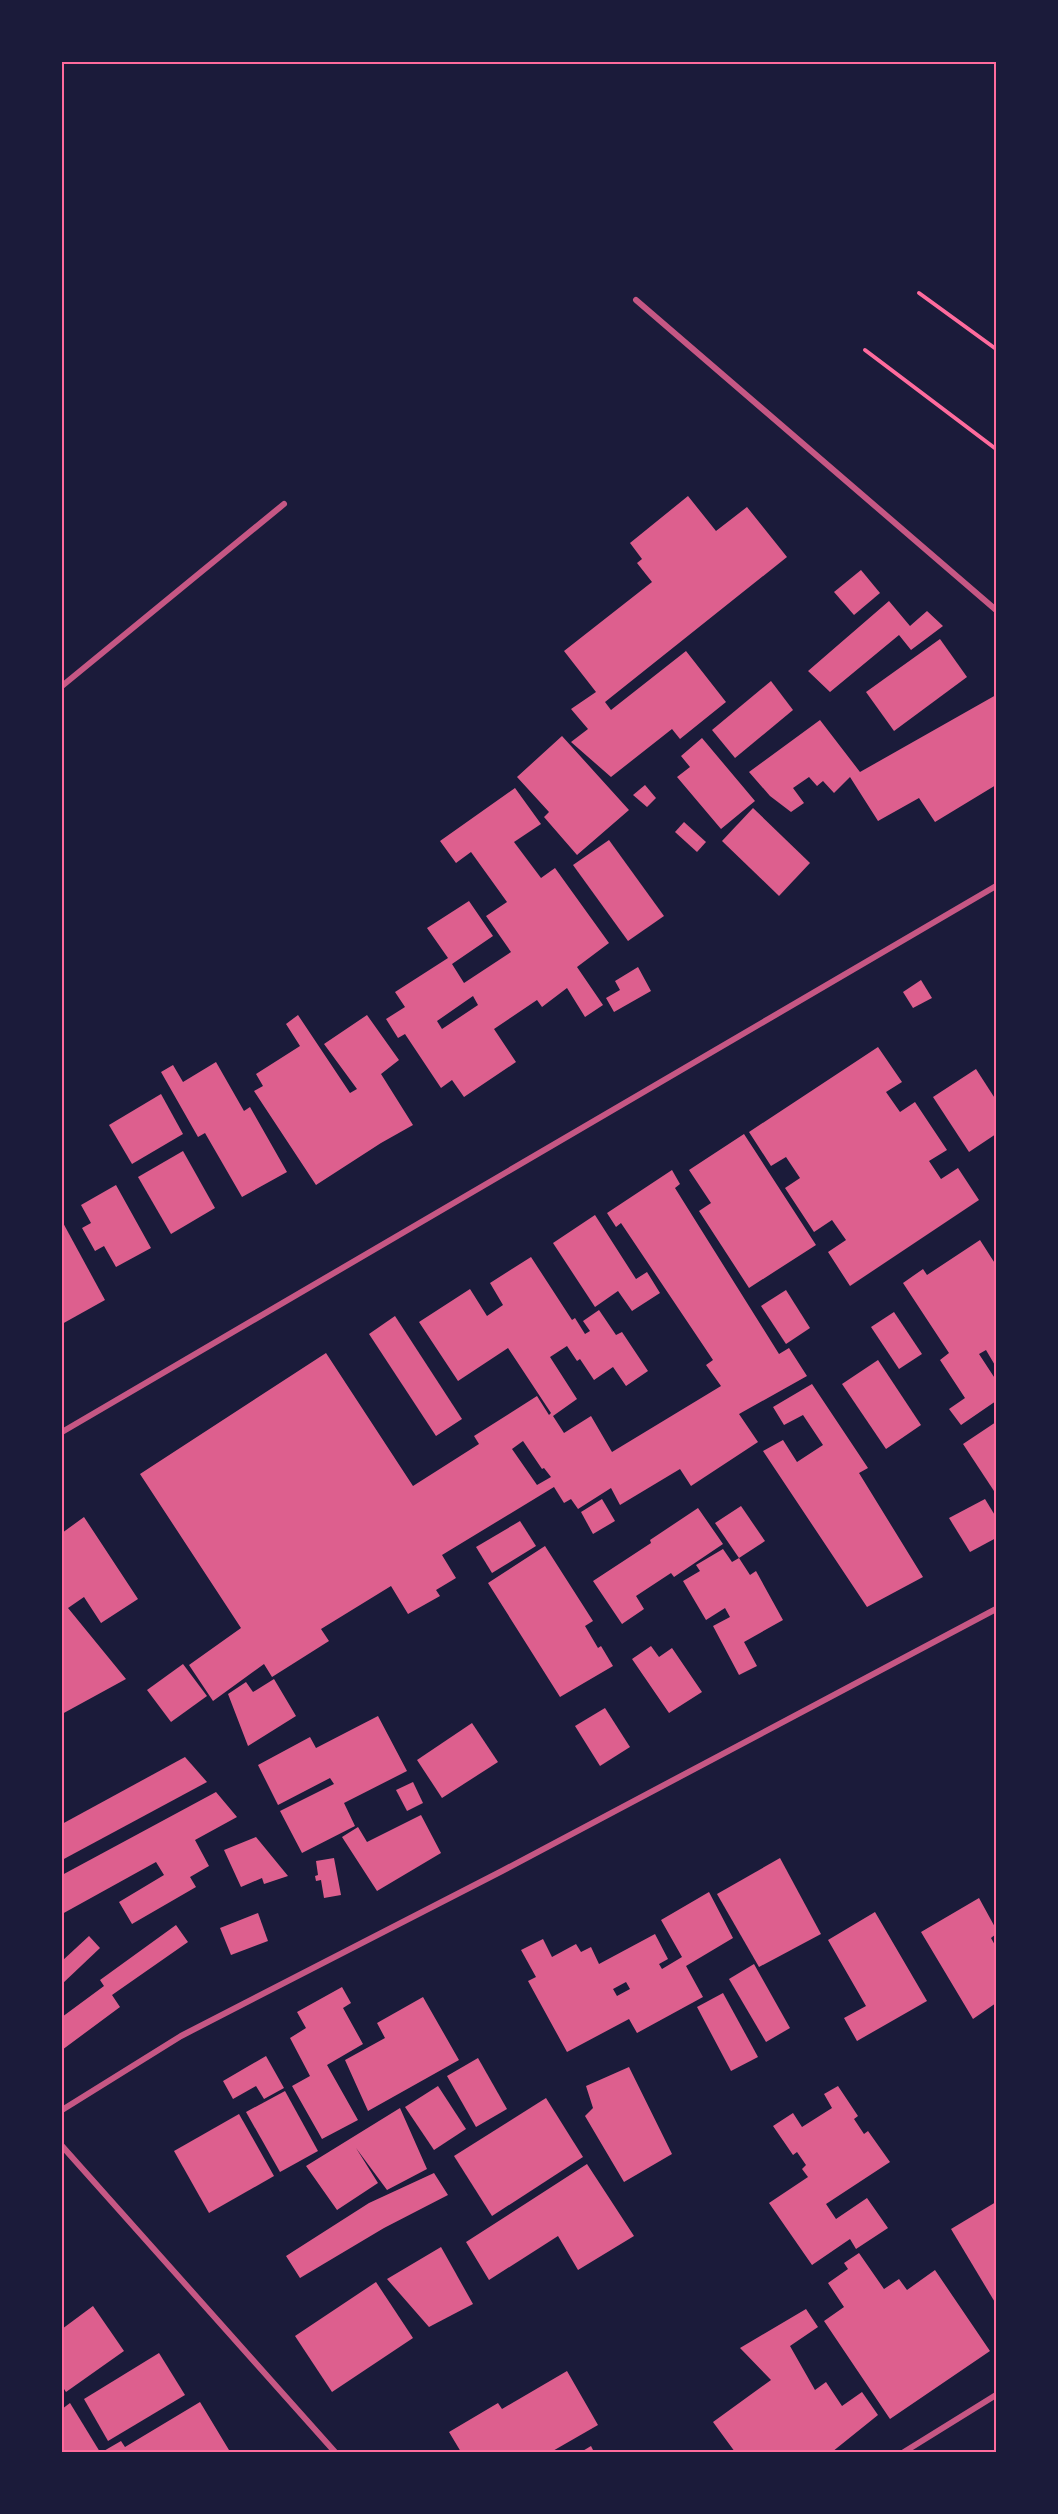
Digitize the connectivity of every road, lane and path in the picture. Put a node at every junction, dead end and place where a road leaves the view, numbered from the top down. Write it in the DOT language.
graph roads {
  1 [pos="919,292"];
  2 [pos="636,300"];
  3 [pos="996,349"];
  4 [pos="865,350"];
  5 [pos="996,449"];
  6 [pos="284,504"];
  7 [pos="996,610"];
  8 [pos="62,686"];
  9 [pos="996,886"];
  10 [pos="62,1432"];
  11 [pos="996,1610"];
  12 [pos="62,2110"];
  13 [pos="62,2146"];
  14 [pos="996,2395"];
  15 [pos="335,2452"];
  16 [pos="904,2452"];
  1 -- 3 [label="path"];
  2 -- 7 [label="street"];
  4 -- 5 [label="path"];
  6 -- 8 [label="street"];
  9 -- 10 [label="street"];
  11 -- 12 [label="street"];
  13 -- 15 [label="street"];
  14 -- 16 [label="street"];
}
